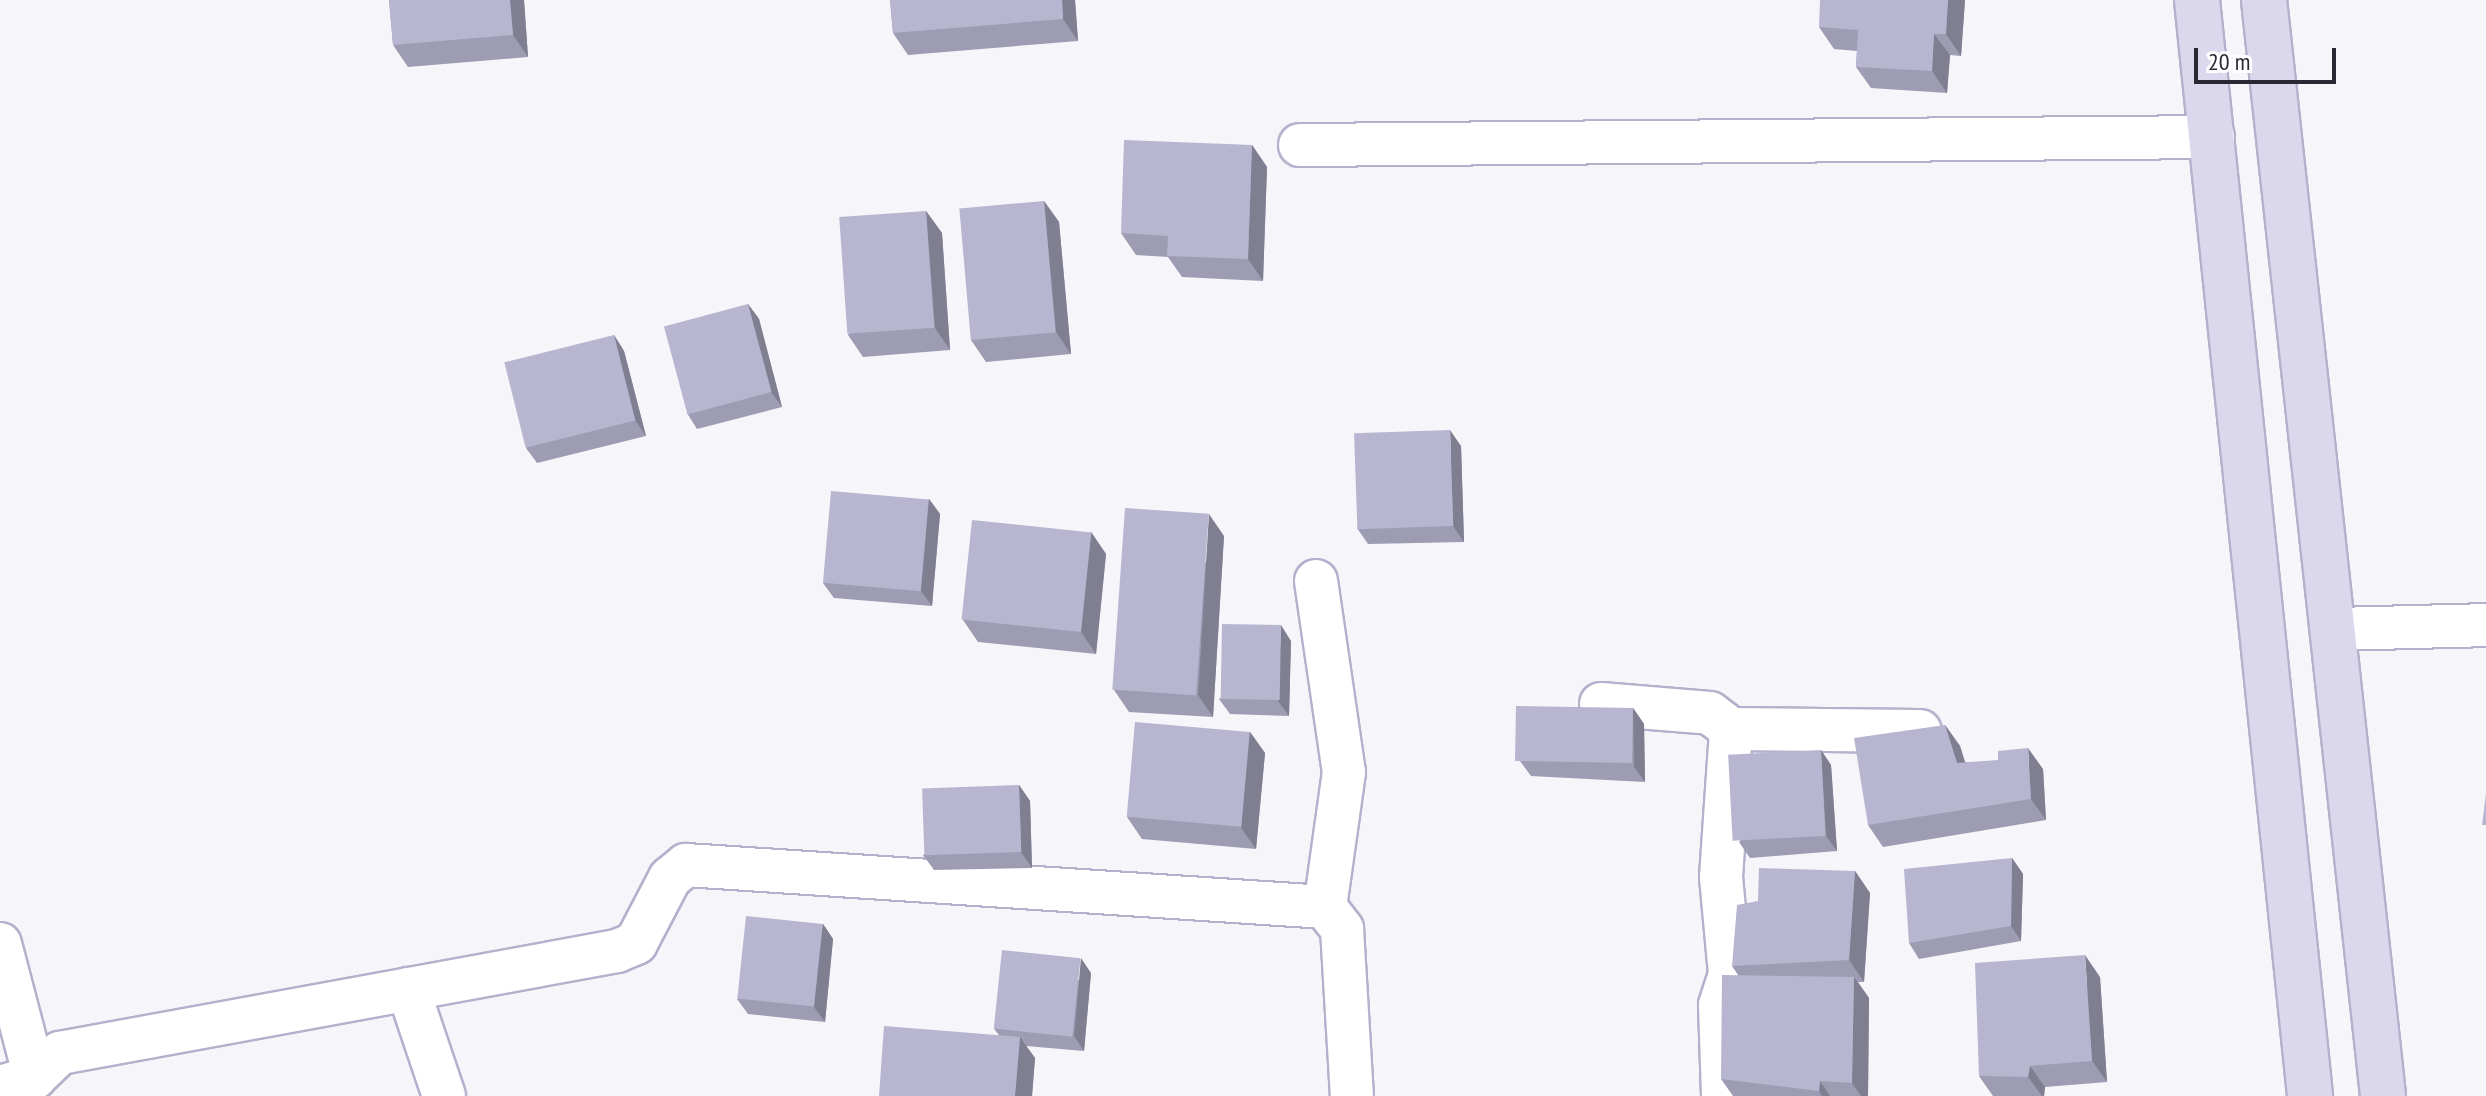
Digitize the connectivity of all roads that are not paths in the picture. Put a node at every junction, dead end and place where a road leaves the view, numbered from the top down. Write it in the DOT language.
graph roads {
  1 [pos="2197,0"];
  2 [pos="2264,0"];
  3 [pos="2213,137"];
  4 [pos="1300,145"];
  5 [pos="2242,392"];
  6 [pos="2306,393"];
  7 [pos="1316,581"];
  8 [pos="2486,625"];
  9 [pos="2337,629"];
  10 [pos="1601,704"];
  11 [pos="1731,729"];
  12 [pos="1920,731"];
  13 [pos="1325,907"];
  14 [pos="0,944"];
  15 [pos="408,989"];
  16 [pos="17,1082"];
  17 [pos="444,1096"];
  18 [pos="1352,1096"];
  19 [pos="1723,1096"];
  20 [pos="2310,1096"];
  21 [pos="2383,1096"];
  1 -- 3 [label="main road"];
  2 -- 6 [label="main road"];
  3 -- 4 [label="street"];
  3 -- 5 [label="main road"];
  5 -- 6 [label="main road"];
  5 -- 20 [label="main road"];
  6 -- 9 [label="main road"];
  7 -- 13 [label="street"];
  8 -- 9 [label="street"];
  9 -- 21 [label="main road"];
  10 -- 11 [label="street"];
  11 -- 12 [label="street"];
  11 -- 19 [label="street"];
  13 -- 15 [label="street"];
  13 -- 18 [label="street"];
  14 -- 16 [label="street"];
  15 -- 16 [label="street"];
  15 -- 17 [label="street"];
}
